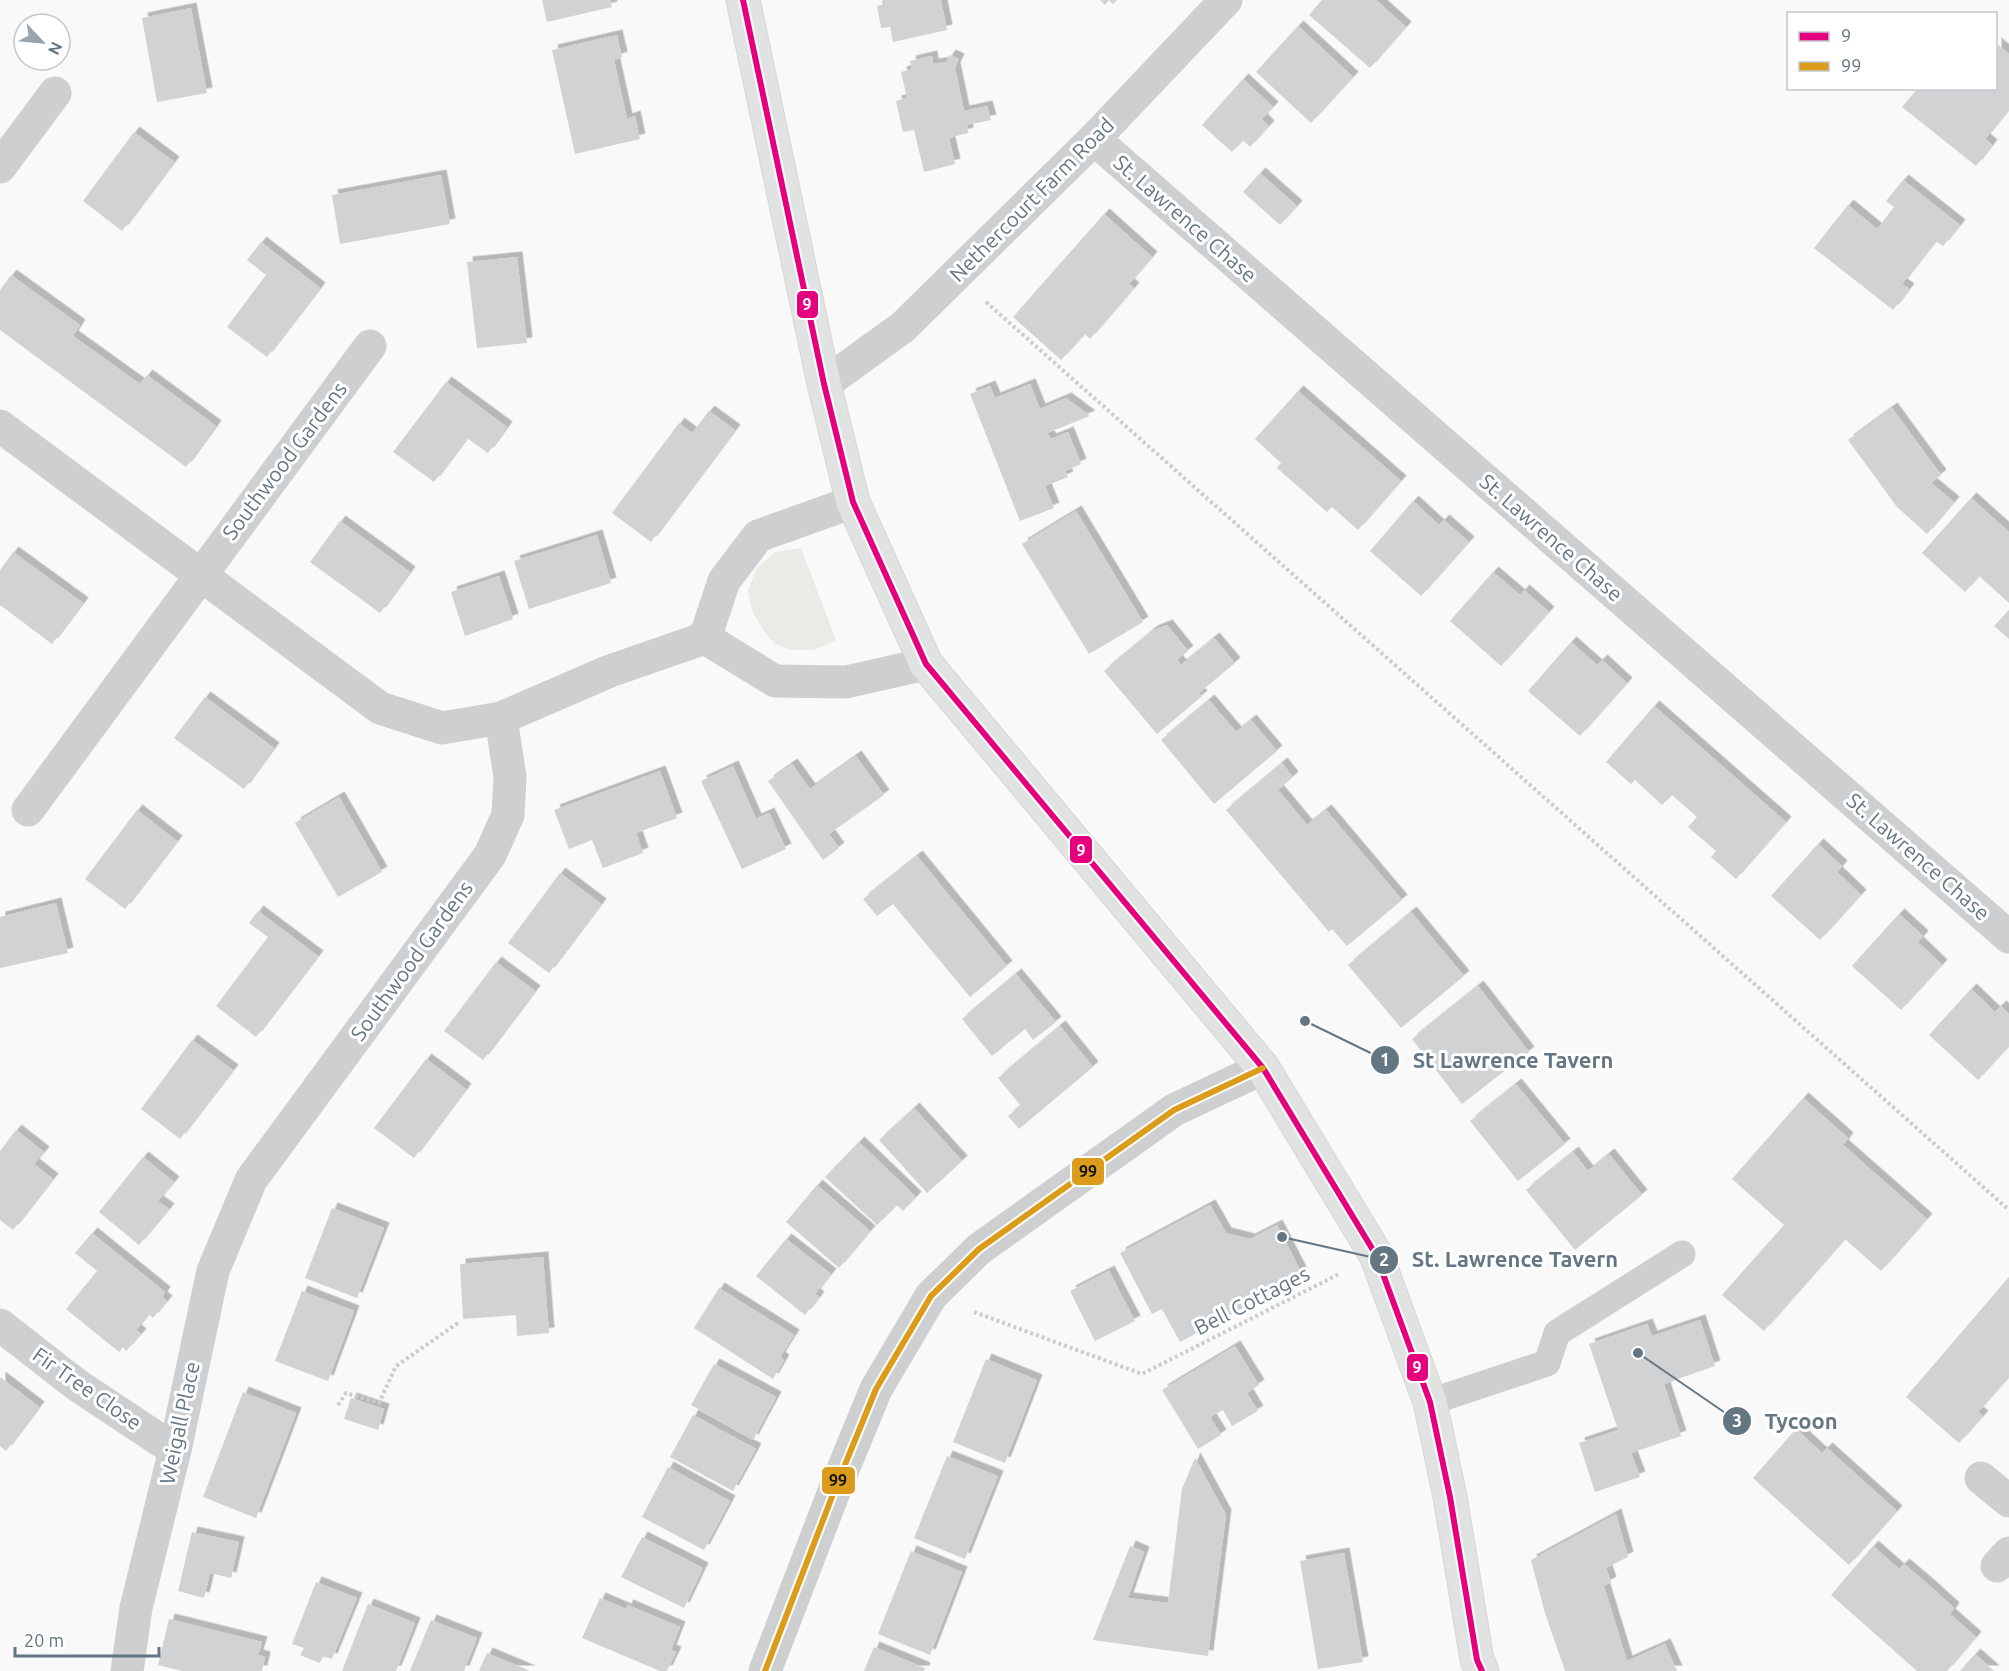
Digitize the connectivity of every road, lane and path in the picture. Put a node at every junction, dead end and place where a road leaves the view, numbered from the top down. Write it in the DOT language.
graph roads {
  1 [pos="743,0"];
  2 [pos="1226,0"];
  3 [pos="55,93"];
  4 [pos="1094,139"];
  5 [pos="0,167"];
  6 [pos="955,275"];
  7 [pos="370,346"];
  8 [pos="824,384"];
  9 [pos="0,426"];
  10 [pos="853,502"];
  11 [pos="200,575"];
  12 [pos="705,638"];
  13 [pos="926,664"];
  14 [pos="501,718"];
  15 [pos="28,810"];
  16 [pos="2009,937"];
  17 [pos="1263,1068"];
  18 [pos="251,1180"];
  19 [pos="2009,1210"];
  20 [pos="1682,1254"];
  21 [pos="1376,1255"];
  22 [pos="931,1296"];
  23 [pos="458,1323"];
  24 [pos="0,1325"];
  25 [pos="1430,1402"];
  26 [pos="338,1405"];
  27 [pos="175,1450"];
  28 [pos="1981,1478"];
  29 [pos="2009,1501"];
  30 [pos="128,1671"];
  31 [pos="765,1671"];
  32 [pos="1482,1671"];
  1 -- 8 [label="main road"];
  2 -- 4 [label="street, Nethercourt Farm Road"];
  3 -- 5 [label="street"];
  4 -- 6 [label="street, Nethercourt Farm Road"];
  4 -- 16 [label="street, St. Lawrence Chase"];
  6 -- 8 [label="street, Nethercourt Farm Road"];
  6 -- 19 [label="path"];
  7 -- 11 [label="street, Southwood Gardens"];
  8 -- 10 [label="main road"];
  9 -- 11 [label="street"];
  10 -- 12 [label="street"];
  10 -- 13 [label="main road"];
  11 -- 14 [label="street"];
  11 -- 15 [label="street, Southwood Gardens"];
  12 -- 13 [label="street"];
  12 -- 14 [label="street"];
  13 -- 17 [label="main road"];
  14 -- 18 [label="street, Southwood Gardens"];
  17 -- 21 [label="main road"];
  17 -- 22 [label="street"];
  18 -- 27 [label="street, Weigall Place"];
  20 -- 25 [label="lane"];
  21 -- 22 [label="path, Bell Cottages"];
  21 -- 25 [label="main road"];
  22 -- 31 [label="street"];
  23 -- 26 [label="path"];
  24 -- 27 [label="street, Fir Tree Close"];
  25 -- 32 [label="main road"];
  27 -- 30 [label="street, Weigall Place"];
  28 -- 29 [label="street"];
}
